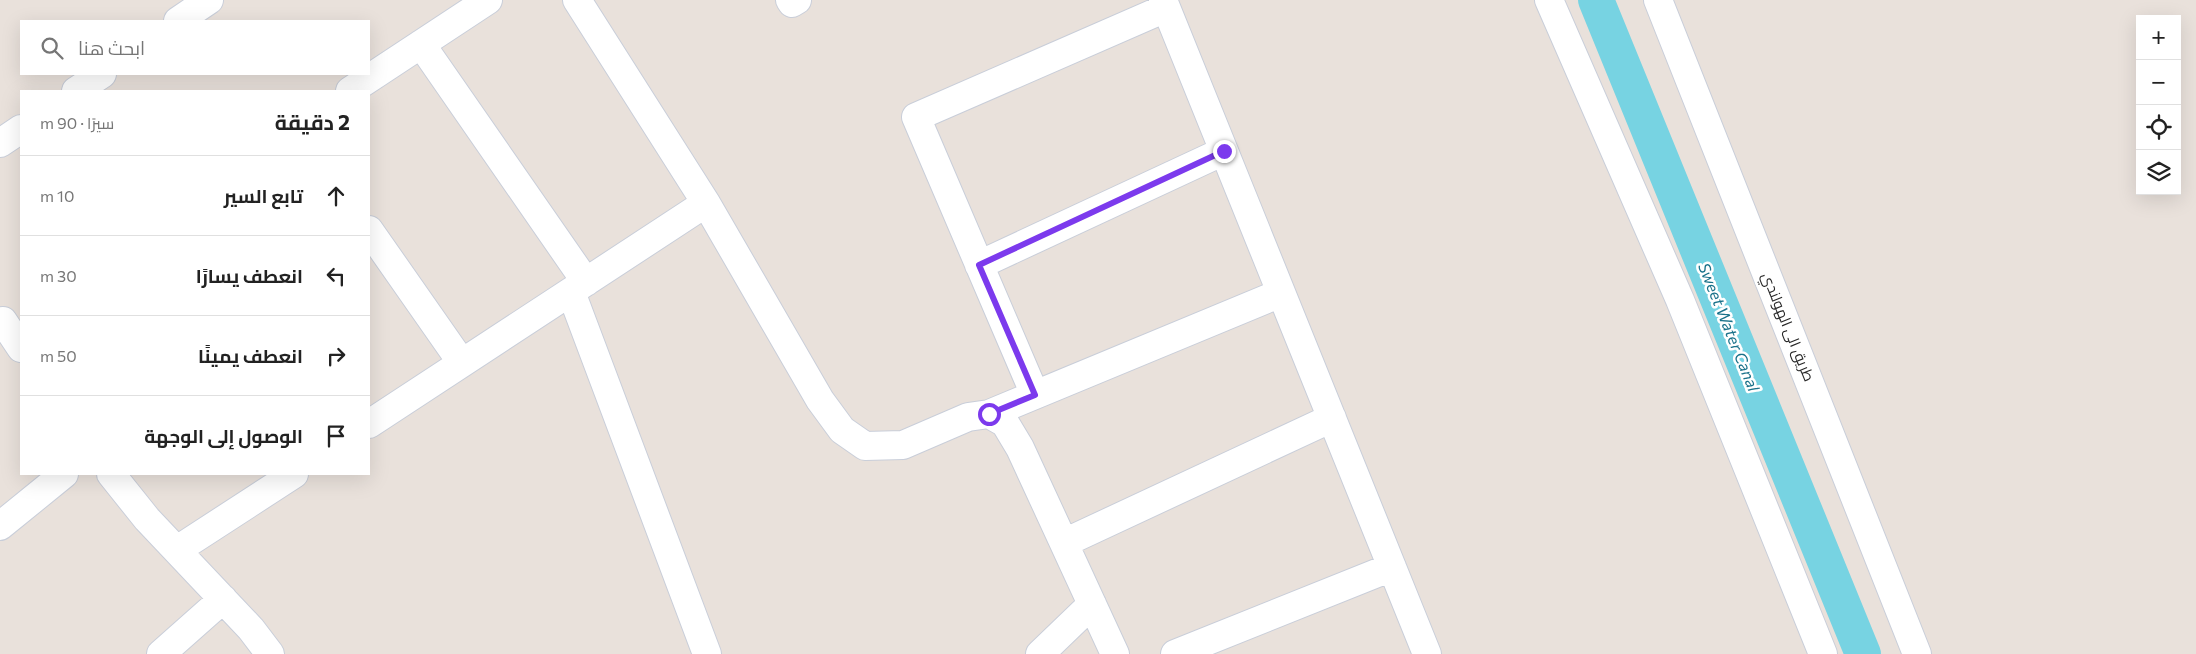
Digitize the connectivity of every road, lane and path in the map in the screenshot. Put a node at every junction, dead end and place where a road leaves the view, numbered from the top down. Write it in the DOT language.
graph roads {
  1 [pos="209,0"];
  2 [pos="488,0"];
  3 [pos="577,0"];
  4 [pos="790,0"];
  5 [pos="797,0"];
  6 [pos="1549,0"];
  7 [pos="1658,0"];
  8 [pos="1165,4"];
  9 [pos="179,20"];
  10 [pos="421,44"];
  11 [pos="100,75"];
  12 [pos="78,90"];
  13 [pos="352,90"];
  14 [pos="20,130"];
  15 [pos="0,143"];
  16 [pos="1224,151"];
  17 [pos="706,203"];
  18 [pos="370,231"];
  19 [pos="979,265"];
  20 [pos="578,287"];
  21 [pos="1281,293"];
  22 [pos="8,318"];
  23 [pos="20,346"];
  24 [pos="462,363"];
  25 [pos="1035,395"];
  26 [pos="989,414"];
  27 [pos="1332,418"];
  28 [pos="370,423"];
  29 [pos="63,475"];
  30 [pos="112,475"];
  31 [pos="292,475"];
  32 [pos="0,526"];
  33 [pos="1064,543"];
  34 [pos="177,550"];
  35 [pos="1392,567"];
  36 [pos="223,599"];
  37 [pos="1092,604"];
  38 [pos="161,654"];
  39 [pos="270,654"];
  40 [pos="707,654"];
  41 [pos="1040,654"];
  42 [pos="1114,654"];
  43 [pos="1175,654"];
  44 [pos="1427,654"];
  45 [pos="1823,654"];
  46 [pos="1917,654"];
  1 -- 9 [label="street"];
  2 -- 10 [label="street"];
  3 -- 17 [label="street"];
  4 -- 5 [label="street"];
  6 -- 45 [label="street"];
  7 -- 46 [label="street, طريق الى الهولندي"];
  8 -- 16 [label="street"];
  8 -- 19 [label="street"];
  10 -- 13 [label="street"];
  10 -- 20 [label="street"];
  11 -- 12 [label="street"];
  14 -- 15 [label="street"];
  16 -- 19 [label="street"];
  16 -- 21 [label="street"];
  17 -- 20 [label="street"];
  17 -- 26 [label="street"];
  18 -- 24 [label="street"];
  19 -- 25 [label="street"];
  20 -- 24 [label="street"];
  20 -- 40 [label="street"];
  21 -- 25 [label="street"];
  21 -- 27 [label="street"];
  22 -- 23 [label="street"];
  24 -- 28 [label="street"];
  25 -- 26 [label="street"];
  26 -- 33 [label="street"];
  27 -- 33 [label="street"];
  27 -- 35 [label="street"];
  29 -- 32 [label="street"];
  30 -- 34 [label="street"];
  31 -- 34 [label="street"];
  33 -- 37 [label="street"];
  34 -- 36 [label="street"];
  35 -- 43 [label="street"];
  35 -- 44 [label="street"];
  36 -- 38 [label="street"];
  36 -- 39 [label="street"];
  37 -- 41 [label="street"];
  37 -- 42 [label="street"];
}
